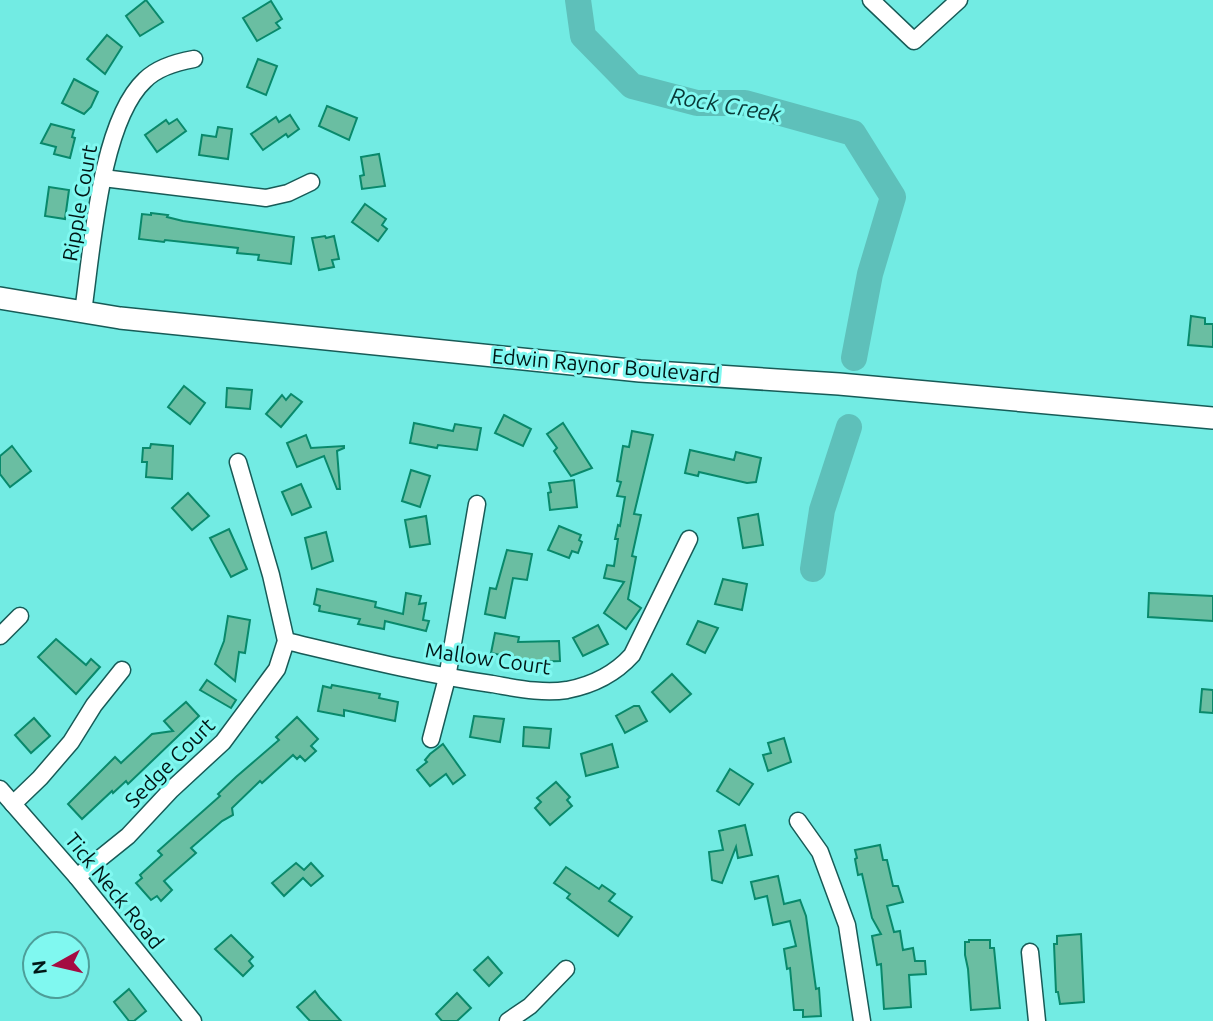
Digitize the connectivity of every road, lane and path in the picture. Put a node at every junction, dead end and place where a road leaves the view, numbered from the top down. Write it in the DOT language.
graph roads {
  1 [pos="872,0"];
  2 [pos="959,0"];
  3 [pos="194,59"];
  4 [pos="103,178"];
  5 [pos="311,182"];
  6 [pos="0,298"];
  7 [pos="83,312"];
  8 [pos="1213,418"];
  9 [pos="238,462"];
  10 [pos="477,504"];
  11 [pos="689,539"];
  12 [pos="20,616"];
  13 [pos="0,636"];
  14 [pos="286,641"];
  15 [pos="122,670"];
  16 [pos="447,678"];
  17 [pos="431,739"];
  18 [pos="0,789"];
  19 [pos="13,804"];
  20 [pos="798,821"];
  21 [pos="76,877"];
  22 [pos="1030,952"];
  23 [pos="566,969"];
  24 [pos="193,1021"];
  25 [pos="508,1021"];
  26 [pos="862,1021"];
  27 [pos="1037,1021"];
  1 -- 2 [label="street"];
  3 -- 4 [label="street, Ripple Court"];
  4 -- 5 [label="street"];
  4 -- 7 [label="street, Ripple Court"];
  6 -- 7 [label="main road, Edwin Raynor Boulevard"];
  7 -- 8 [label="main road, Edwin Raynor Boulevard"];
  9 -- 14 [label="street"];
  10 -- 16 [label="street"];
  11 -- 16 [label="street, Mallow Court"];
  12 -- 13 [label="street"];
  14 -- 16 [label="street, Mallow Court"];
  14 -- 21 [label="street, Sedge Court"];
  15 -- 19 [label="street"];
  16 -- 17 [label="street"];
  18 -- 19 [label="street, Tick Neck Road"];
  19 -- 21 [label="street, Tick Neck Road"];
  20 -- 26 [label="street"];
  21 -- 24 [label="street, Tick Neck Road"];
  22 -- 27 [label="street"];
  23 -- 25 [label="street"];
}
